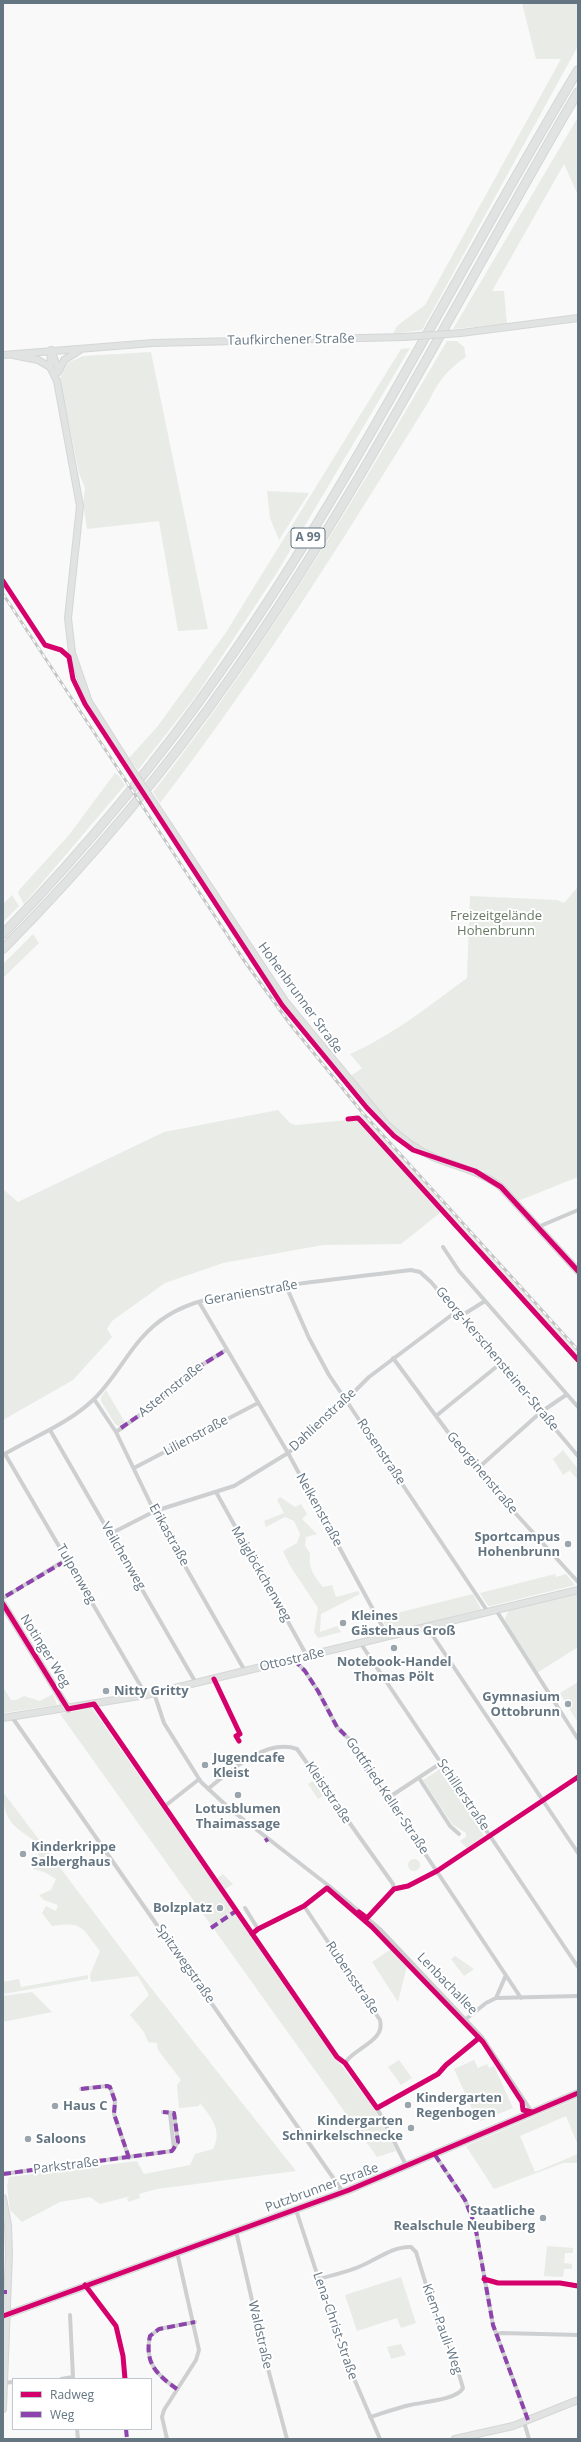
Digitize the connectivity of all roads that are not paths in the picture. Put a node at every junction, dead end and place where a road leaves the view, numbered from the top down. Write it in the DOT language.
graph roads {
  1 [pos="578,70"];
  2 [pos="578,92"];
  3 [pos="578,318"];
  4 [pos="84,348"];
  5 [pos="52,350"];
  6 [pos="6,354"];
  7 [pos="50,368"];
  8 [pos="58,372"];
  9 [pos="57,381"];
  10 [pos="3,934"];
  11 [pos="3,949"];
  12 [pos="578,1210"];
  13 [pos="538,1227"];
  14 [pos="443,1247"];
  15 [pos="410,1270"];
  16 [pos="578,1271"];
  17 [pos="286,1286"];
  18 [pos="485,1301"];
  19 [pos="199,1302"];
  20 [pos="457,1311"];
  21 [pos="461,1316"];
  22 [pos="226,1350"];
  23 [pos="393,1358"];
  24 [pos="501,1363"];
  25 [pos="566,1395"];
  26 [pos="94,1399"];
  27 [pos="346,1400"];
  28 [pos="258,1402"];
  29 [pos="578,1408"];
  30 [pos="541,1412"];
  31 [pos="436,1416"];
  32 [pos="50,1430"];
  33 [pos="116,1432"];
  34 [pos="288,1453"];
  35 [pos="4,1454"];
  36 [pos="578,1456"];
  37 [pos="134,1468"];
  38 [pos="476,1470"];
  39 [pos="216,1492"];
  40 [pos="154,1511"];
  41 [pos="110,1534"];
  42 [pos="67,1559"];
  43 [pos="578,1582"];
  44 [pos="578,1590"];
  45 [pos="3,1598"];
  46 [pos="3,1604"];
  47 [pos="496,1610"];
  48 [pos="488,1612"];
  49 [pos="428,1627"];
  50 [pos="388,1637"];
  51 [pos="361,1644"];
  52 [pos="308,1657"];
  53 [pos="294,1660"];
  54 [pos="245,1671"];
  55 [pos="196,1683"];
  56 [pos="154,1693"];
  57 [pos="146,1695"];
  58 [pos="68,1709"];
  59 [pos="12,1717"];
  60 [pos="3,1718"];
  61 [pos="578,1739"];
  62 [pos="442,1763"];
  63 [pos="419,1778"];
  64 [pos="198,1780"];
  65 [pos="208,1789"];
  66 [pos="388,1798"];
  67 [pos="165,1806"];
  68 [pos="459,1834"];
  69 [pos="578,1853"];
  70 [pos="329,1886"];
  71 [pos="405,1886"];
  72 [pos="394,1889"];
  73 [pos="304,1906"];
  74 [pos="245,1908"];
  75 [pos="367,1918"];
  76 [pos="578,1966"];
  77 [pos="506,1975"];
  78 [pos="578,1996"];
  79 [pos="496,1998"];
  80 [pos="520,1998"];
  81 [pos="466,2019"];
  82 [pos="481,2036"];
  83 [pos="442,2068"];
  84 [pos="81,2089"];
  85 [pos="578,2093"];
  86 [pos="163,2112"];
  87 [pos="532,2112"];
  88 [pos="435,2155"];
  89 [pos="129,2158"];
  90 [pos="407,2167"];
  91 [pos="3,2174"];
  92 [pos="343,2192"];
  93 [pos="3,2198"];
  94 [pos="296,2210"];
  95 [pos="236,2231"];
  96 [pos="177,2252"];
  97 [pos="319,2279"];
  98 [pos="5,2292"];
  99 [pos="5,2315"];
  100 [pos="70,2315"];
  101 [pos="195,2322"];
  102 [pos="496,2334"];
  103 [pos="578,2335"];
  104 [pos="75,2378"];
  105 [pos="3,2383"];
  106 [pos="177,2389"];
  107 [pos="578,2400"];
  108 [pos="3,2409"];
  109 [pos="370,2417"];
  110 [pos="526,2421"];
  111 [pos="470,2437"];
  112 [pos="167,2439"];
  113 [pos="287,2439"];
  114 [pos="380,2439"];
  115 [pos="455,2439"];
  116 [pos="529,2439"];
  1 -- 10 [label="highway, A 99"];
  2 -- 11 [label="highway, A 99"];
  3 -- 4 [label="street, Taufkirchener Straße, bridge"];
  4 -- 5 [label="street, Taufkirchener Straße"];
  4 -- 8 [label="street"];
  5 -- 6 [label="street, Taufkirchener Straße"];
  5 -- 7 [label="street"];
  5 -- 8 [label="street, Hohenbrunner Straße"];
  6 -- 7 [label="street"];
  7 -- 9 [label="street, Hohenbrunner Straße"];
  8 -- 9 [label="street, Hohenbrunner Straße"];
  9 -- 13 [label="street, Hohenbrunner Straße, bridge"];
  12 -- 13 [label="street"];
  13 -- 16 [label="street, Hohenbrunner Straße"];
  14 -- 18 [label="street"];
  15 -- 17 [label="street, Geranienstraße"];
  15 -- 20 [label="street, Georg-Kerschensteiner-Straße"];
  17 -- 19 [label="street, Geranienstraße"];
  17 -- 27 [label="street, Rosenstraße"];
  18 -- 21 [label="street"];
  18 -- 25 [label="street"];
  19 -- 22 [label="street, Nelkenstraße"];
  19 -- 26 [label="street, Geranienstraße"];
  20 -- 21 [label="street, Georg-Kerschensteiner-Straße"];
  20 -- 23 [label="street, Dahlienstraße"];
  21 -- 24 [label="street, Georg-Kerschensteiner-Straße"];
  22 -- 28 [label="street, Nelkenstraße"];
  22 -- 33 [label="street, Asternstraße"];
  23 -- 27 [label="street, Dahlienstraße"];
  23 -- 31 [label="street, Georginenstraße"];
  24 -- 30 [label="street, Georg-Kerschensteiner-Straße"];
  24 -- 31 [label="street"];
  25 -- 29 [label="street"];
  25 -- 30 [label="street"];
  26 -- 32 [label="street, Geranienstraße"];
  26 -- 33 [label="street, Erikastraße"];
  27 -- 34 [label="street, Dahlienstraße"];
  27 -- 48 [label="street, Rosenstraße"];
  28 -- 34 [label="street, Nelkenstraße"];
  28 -- 37 [label="street, Lilienstraße"];
  30 -- 36 [label="street, Georg-Kerschensteiner-Straße"];
  30 -- 38 [label="street"];
  31 -- 38 [label="street, Georginenstraße"];
  32 -- 35 [label="street, Geranienstraße"];
  32 -- 41 [label="street, Veilchenweg"];
  33 -- 37 [label="street, Erikastraße"];
  34 -- 39 [label="street, Dahlienstraße"];
  34 -- 50 [label="street, Nelkenstraße"];
  35 -- 42 [label="street, Tulpenweg"];
  37 -- 40 [label="street, Erikastraße"];
  38 -- 43 [label="street, Georginenstraße"];
  39 -- 40 [label="street, Dahlienstraße"];
  39 -- 52 [label="street, Maiglöckchenweg"];
  40 -- 41 [label="street, Dahlienstraße"];
  40 -- 54 [label="street, Erikastraße"];
  41 -- 55 [label="street, Veilchenweg"];
  42 -- 45 [label="street"];
  42 -- 57 [label="street, Tulpenweg"];
  44 -- 47 [label="street, Ottostraße"];
  46 -- 58 [label="street, Notinger Weg"];
  47 -- 48 [label="street, Ottostraße"];
  47 -- 61 [label="street"];
  48 -- 49 [label="street, Ottostraße"];
  49 -- 50 [label="street, Ottostraße"];
  49 -- 69 [label="street"];
  50 -- 51 [label="street, Ottostraße"];
  51 -- 52 [label="street, Ottostraße"];
  51 -- 62 [label="street, Schillerstraße"];
  52 -- 53 [label="street, Ottostraße"];
  53 -- 54 [label="street, Ottostraße"];
  53 -- 66 [label="street, Gottfried-Keller-Straße"];
  54 -- 55 [label="street, Ottostraße"];
  55 -- 56 [label="street, Ottostraße"];
  56 -- 57 [label="street, Ottostraße"];
  56 -- 64 [label="street, Lenbachallee"];
  57 -- 58 [label="street, Ottostraße"];
  58 -- 59 [label="street, Ottostraße"];
  59 -- 60 [label="street, Ottostraße"];
  59 -- 92 [label="street, Spitzwegstraße"];
  62 -- 63 [label="street"];
  62 -- 76 [label="street, Schillerstraße"];
  63 -- 66 [label="street"];
  63 -- 68 [label="street"];
  64 -- 65 [label="street, Lenbachallee"];
  64 -- 67 [label="street"];
  65 -- 70 [label="street, Lenbachallee"];
  65 -- 72 [label="street, Kleiststraße"];
  66 -- 77 [label="street, Gottfried-Keller-Straße"];
  70 -- 73 [label="street"];
  70 -- 75 [label="street, Lenbachallee"];
  71 -- 72 [label="street"];
  72 -- 75 [label="street"];
  73 -- 74 [label="street"];
  73 -- 90 [label="street, Rubensstraße"];
  75 -- 81 [label="street, Lenbachallee"];
  77 -- 79 [label="street"];
  77 -- 80 [label="street, Gottfried-Keller-Straße"];
  78 -- 80 [label="street"];
  79 -- 80 [label="street"];
  79 -- 81 [label="street"];
  81 -- 82 [label="street, Lenbachallee"];
  82 -- 83 [label="street"];
  82 -- 87 [label="street, Lenbachallee"];
  84 -- 89 [label="street"];
  85 -- 87 [label="street, Putzbrunner Straße"];
  86 -- 89 [label="street, Parkstraße"];
  87 -- 88 [label="street, Putzbrunner Straße"];
  88 -- 90 [label="street, Putzbrunner Straße"];
  88 -- 102 [label="street"];
  89 -- 91 [label="street, Parkstraße"];
  90 -- 92 [label="street, Putzbrunner Straße"];
  92 -- 94 [label="street, Putzbrunner Straße"];
  93 -- 98 [label="street"];
  94 -- 95 [label="street, Putzbrunner Straße"];
  94 -- 97 [label="street, Lena-Christ-Straße"];
  95 -- 96 [label="street, Putzbrunner Straße"];
  95 -- 113 [label="street, Waldstraße"];
  96 -- 99 [label="street, Putzbrunner Straße"];
  96 -- 101 [label="street"];
  97 -- 109 [label="street, Lena-Christ-Straße"];
  97 -- 109 [label="street, Kiem-Pauli-Weg"];
  98 -- 99 [label="street"];
  99 -- 105 [label="street"];
  100 -- 104 [label="street"];
  101 -- 106 [label="street"];
  101 -- 106 [label="street"];
  102 -- 103 [label="street"];
  102 -- 110 [label="street"];
  105 -- 108 [label="street"];
  106 -- 112 [label="street"];
  107 -- 110 [label="street"];
  109 -- 114 [label="street, Lena-Christ-Straße"];
  110 -- 111 [label="street"];
  110 -- 116 [label="street"];
  111 -- 115 [label="street"];
}
